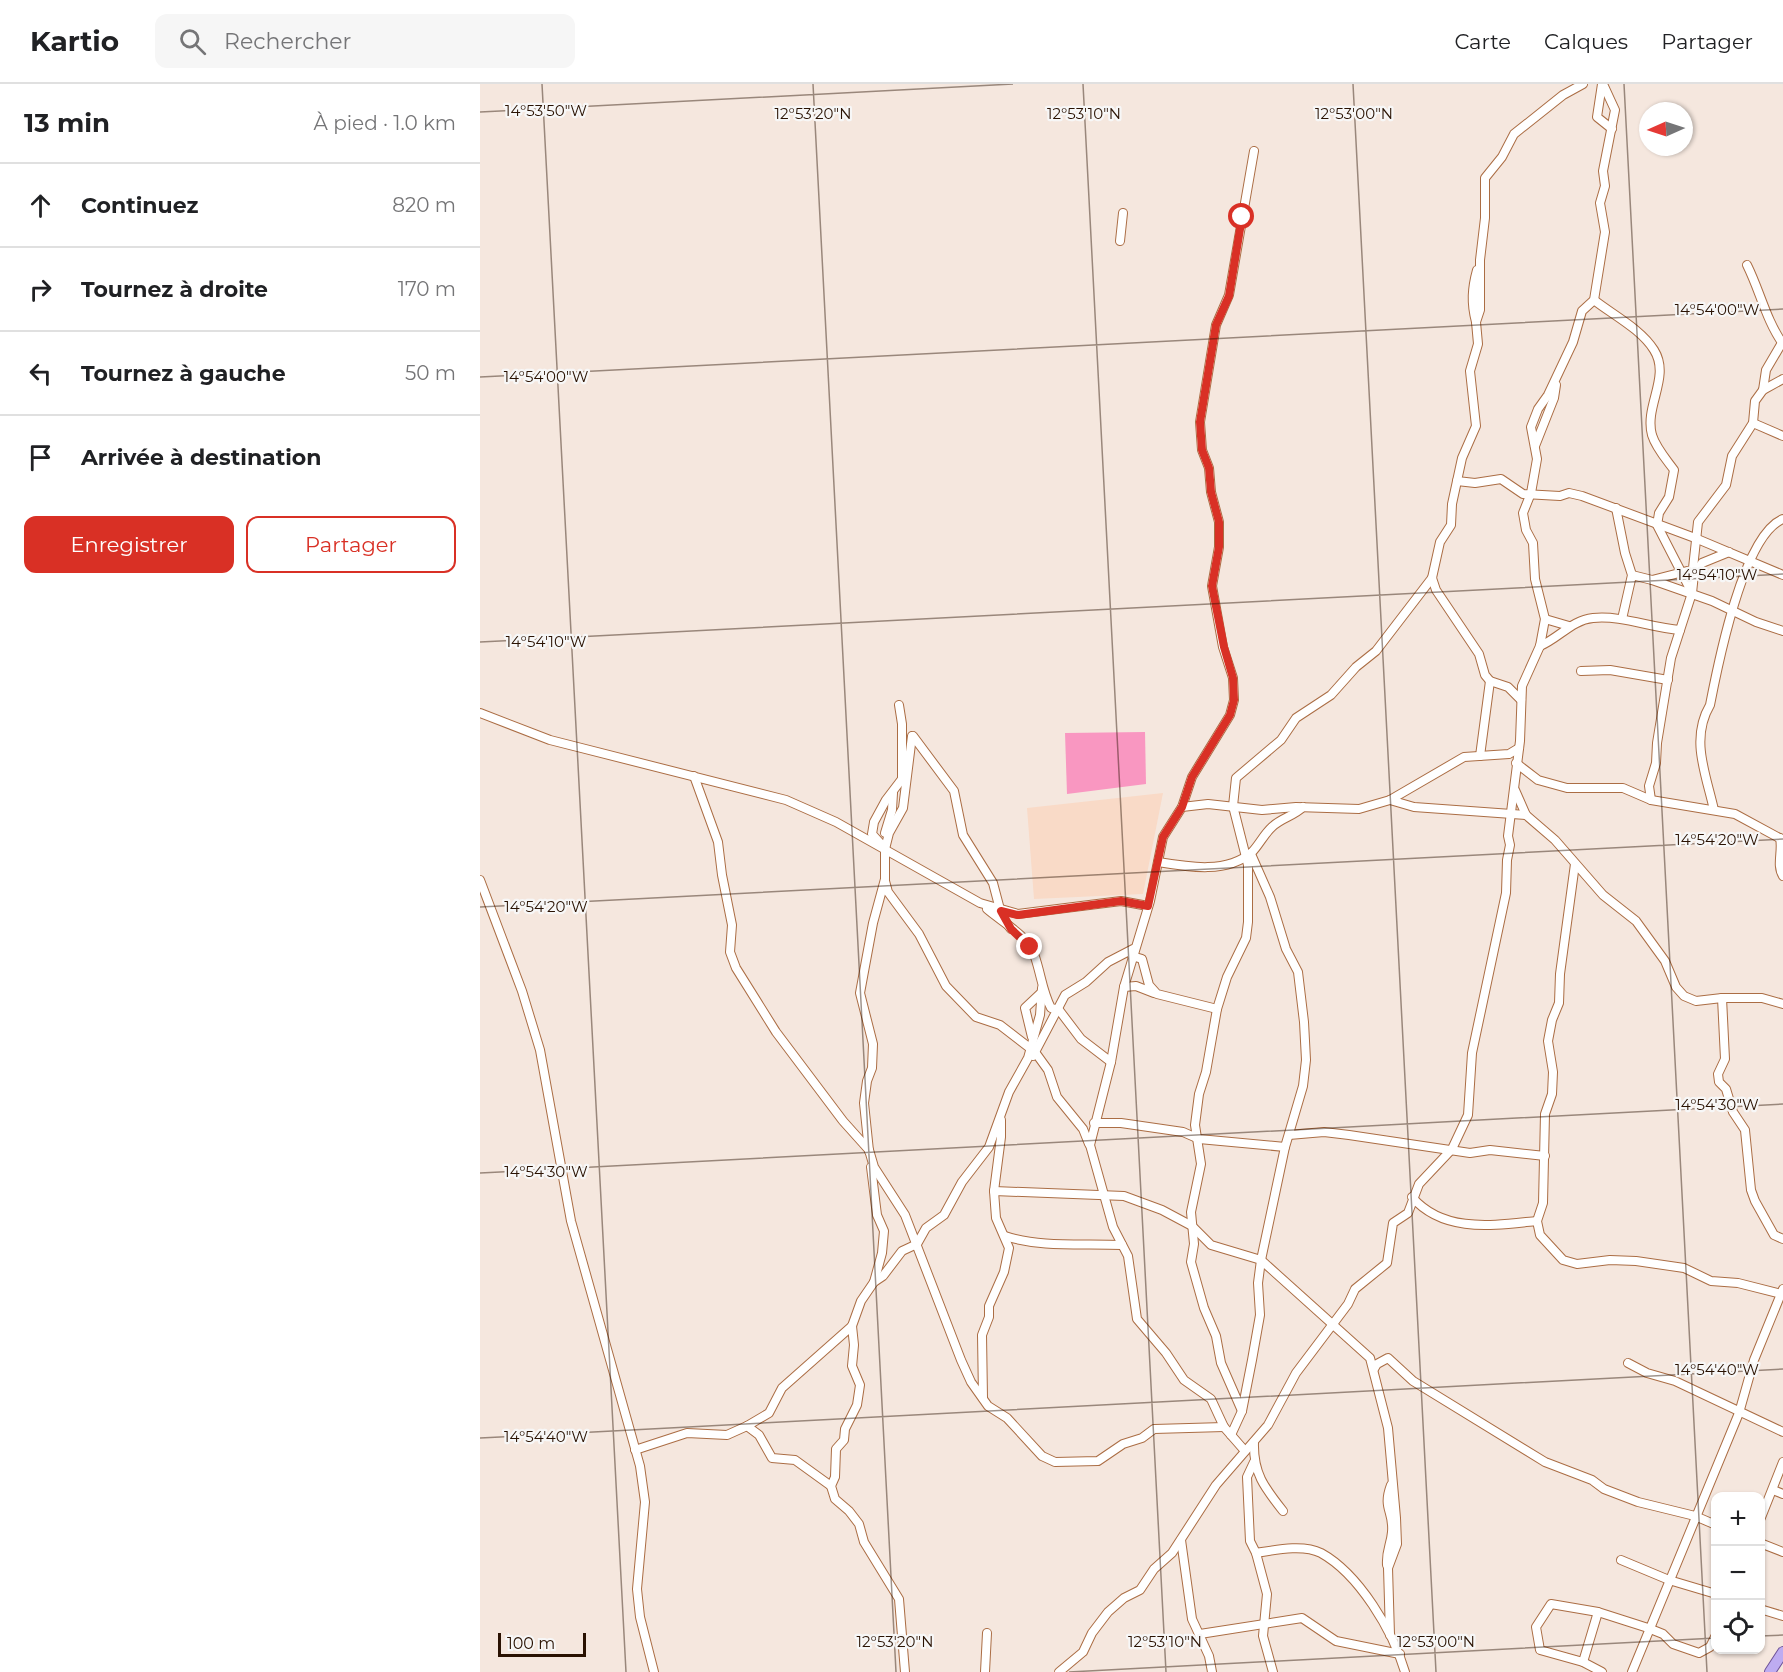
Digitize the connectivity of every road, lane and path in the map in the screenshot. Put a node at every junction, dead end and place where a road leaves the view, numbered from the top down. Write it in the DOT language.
graph roads {
  1 [pos="1583,84"];
  2 [pos="1602,84"];
  3 [pos="1612,129"];
  4 [pos="1254,151"];
  5 [pos="1123,213"];
  6 [pos="1120,241"];
  7 [pos="1747,265"];
  8 [pos="1594,300"];
  9 [pos="1783,342"];
  10 [pos="1783,379"];
  11 [pos="1762,390"];
  12 [pos="1753,423"];
  13 [pos="1783,436"];
  14 [pos="1457,481"];
  15 [pos="1531,493"];
  16 [pos="1616,508"];
  17 [pos="1783,519"];
  18 [pos="1657,525"];
  19 [pos="1695,538"];
  20 [pos="1729,552"];
  21 [pos="1750,560"];
  22 [pos="1702,563"];
  23 [pos="1693,568"];
  24 [pos="1684,573"];
  25 [pos="1632,575"];
  26 [pos="1783,575"];
  27 [pos="1432,578"];
  28 [pos="1652,580"];
  29 [pos="1692,593"];
  30 [pos="1732,611"];
  31 [pos="1545,619"];
  32 [pos="1622,619"];
  33 [pos="1569,626"];
  34 [pos="1680,630"];
  35 [pos="1783,631"];
  36 [pos="1540,646"];
  37 [pos="1581,671"];
  38 [pos="1668,680"];
  39 [pos="1490,681"];
  40 [pos="1521,700"];
  41 [pos="899,705"];
  42 [pos="480,713"];
  43 [pos="1519,748"];
  44 [pos="1480,756"];
  45 [pos="1516,763"];
  46 [pos="694,776"];
  47 [pos="1514,790"];
  48 [pos="892,793"];
  49 [pos="1390,800"];
  50 [pos="1651,800"];
  51 [pos="1233,806"];
  52 [pos="1182,807"];
  53 [pos="1303,807"];
  54 [pos="1714,810"];
  55 [pos="1510,815"];
  56 [pos="1526,815"];
  57 [pos="1781,839"];
  58 [pos="885,848"];
  59 [pos="1246,852"];
  60 [pos="1158,862"];
  61 [pos="1575,864"];
  62 [pos="1783,876"];
  63 [pos="885,879"];
  64 [pos="480,880"];
  65 [pos="980,903"];
  66 [pos="1148,906"];
  67 [pos="1001,911"];
  68 [pos="1011,929"];
  69 [pos="1133,952"];
  70 [pos="1124,987"];
  71 [pos="1042,991"];
  72 [pos="1157,994"];
  73 [pos="1722,998"];
  74 [pos="1783,1004"];
  75 [pos="1217,1009"];
  76 [pos="1059,1010"];
  77 [pos="1032,1036"];
  78 [pos="1032,1049"];
  79 [pos="1111,1062"];
  80 [pos="1000,1117"];
  81 [pos="1095,1123"];
  82 [pos="1289,1134"];
  83 [pos="1199,1139"];
  84 [pos="1090,1145"];
  85 [pos="1285,1147"];
  86 [pos="1452,1149"];
  87 [pos="869,1150"];
  88 [pos="1545,1156"];
  89 [pos="994,1191"];
  90 [pos="1105,1195"];
  91 [pos="1412,1197"];
  92 [pos="1537,1221"];
  93 [pos="1192,1226"];
  94 [pos="1005,1236"];
  95 [pos="1783,1239"];
  96 [pos="917,1244"];
  97 [pos="1122,1245"];
  98 [pos="1262,1260"];
  99 [pos="874,1282"];
  100 [pos="1781,1296"];
  101 [pos="1333,1323"];
  102 [pos="852,1326"];
  103 [pos="1628,1363"];
  104 [pos="1374,1369"];
  105 [pos="983,1399"];
  106 [pos="1242,1411"];
  107 [pos="1739,1413"];
  108 [pos="747,1426"];
  109 [pos="1224,1427"];
  110 [pos="1783,1432"];
  111 [pos="1231,1435"];
  112 [pos="1254,1442"];
  113 [pos="635,1450"];
  114 [pos="1245,1451"];
  115 [pos="1254,1462"];
  116 [pos="1783,1462"];
  117 [pos="831,1486"];
  118 [pos="1773,1490"];
  119 [pos="1783,1494"];
  120 [pos="1765,1510"];
  121 [pos="1283,1511"];
  122 [pos="1695,1516"];
  123 [pos="1711,1523"];
  124 [pos="1181,1540"];
  125 [pos="1765,1545"];
  126 [pos="1783,1552"];
  127 [pos="1256,1553"];
  128 [pos="1621,1560"];
  129 [pos="1669,1580"];
  130 [pos="1711,1593"];
  131 [pos="1765,1610"];
  132 [pos="1598,1612"];
  133 [pos="1783,1616"];
  134 [pos="1263,1625"];
  135 [pos="1648,1628"];
  136 [pos="987,1633"];
  137 [pos="1200,1634"];
  138 [pos="1390,1635"];
  139 [pos="1711,1645"];
  140 [pos="1783,1652"];
  141 [pos="1400,1654"];
  142 [pos="1583,1662"];
  143 [pos="654,1672"];
  144 [pos="905,1672"];
  145 [pos="985,1672"];
  146 [pos="1059,1672"];
  147 [pos="1212,1672"];
  148 [pos="1273,1672"];
  149 [pos="1406,1672"];
  150 [pos="1602,1672"];
  151 [pos="1632,1672"];
  152 [pos="1770,1672"];
  1 -- 14 [label="street"];
  2 -- 3 [label="street"];
  2 -- 3 [label="street"];
  3 -- 8 [label="street"];
  4 -- 52 [label="street"];
  5 -- 6 [label="street"];
  7 -- 9 [label="street"];
  8 -- 15 [label="street"];
  8 -- 18 [label="street"];
  9 -- 11 [label="street"];
  10 -- 11 [label="street"];
  11 -- 12 [label="street"];
  12 -- 13 [label="street"];
  12 -- 19 [label="street"];
  14 -- 15 [label="street"];
  14 -- 27 [label="street"];
  15 -- 16 [label="street"];
  15 -- 31 [label="street"];
  16 -- 18 [label="street"];
  16 -- 25 [label="street"];
  17 -- 21 [label="street"];
  18 -- 19 [label="street"];
  18 -- 24 [label="street"];
  19 -- 20 [label="street"];
  19 -- 23 [label="street"];
  20 -- 21 [label="street"];
  20 -- 22 [label="street"];
  21 -- 26 [label="street"];
  21 -- 30 [label="street"];
  22 -- 23 [label="street"];
  22 -- 29 [label="street"];
  23 -- 24 [label="street"];
  24 -- 28 [label="street"];
  24 -- 29 [label="street"];
  25 -- 28 [label="street"];
  25 -- 32 [label="street"];
  27 -- 39 [label="street"];
  27 -- 51 [label="street"];
  28 -- 29 [label="street"];
  29 -- 30 [label="street"];
  29 -- 34 [label="street"];
  30 -- 35 [label="street"];
  30 -- 54 [label="street"];
  31 -- 33 [label="street"];
  31 -- 36 [label="street"];
  32 -- 33 [label="street"];
  32 -- 34 [label="street"];
  33 -- 36 [label="street"];
  34 -- 38 [label="street"];
  36 -- 40 [label="street"];
  37 -- 38 [label="street"];
  38 -- 50 [label="street"];
  39 -- 40 [label="street"];
  39 -- 44 [label="street"];
  40 -- 43 [label="street"];
  41 -- 48 [label="street"];
  42 -- 46 [label="street"];
  43 -- 44 [label="street"];
  43 -- 45 [label="street"];
  44 -- 49 [label="street"];
  45 -- 47 [label="street"];
  45 -- 50 [label="street"];
  46 -- 58 [label="street"];
  46 -- 87 [label="street"];
  47 -- 55 [label="street"];
  47 -- 56 [label="street"];
  48 -- 58 [label="street"];
  48 -- 58 [label="street"];
  49 -- 53 [label="street"];
  49 -- 55 [label="street"];
  50 -- 54 [label="street"];
  51 -- 52 [label="street"];
  51 -- 53 [label="street"];
  51 -- 59 [label="street"];
  52 -- 60 [label="street"];
  53 -- 59 [label="street"];
  54 -- 57 [label="street"];
  55 -- 56 [label="street"];
  55 -- 86 [label="street"];
  56 -- 61 [label="street"];
  57 -- 62 [label="street"];
  58 -- 63 [label="street"];
  58 -- 65 [label="street"];
  58 -- 67 [label="street"];
  59 -- 60 [label="street"];
  59 -- 75 [label="street"];
  59 -- 82 [label="street"];
  60 -- 66 [label="street"];
  61 -- 73 [label="street"];
  61 -- 88 [label="street"];
  63 -- 78 [label="street"];
  63 -- 87 [label="street"];
  64 -- 113 [label="street"];
  65 -- 67 [label="street"];
  65 -- 68 [label="street"];
  66 -- 67 [label="street"];
  66 -- 69 [label="street"];
  67 -- 68 [label="street"];
  68 -- 71 [label="street"];
  69 -- 70 [label="street"];
  69 -- 72 [label="street"];
  69 -- 76 [label="street"];
  70 -- 72 [label="street"];
  70 -- 79 [label="street"];
  71 -- 76 [label="street"];
  71 -- 77 [label="street"];
  71 -- 77 [label="street"];
  72 -- 75 [label="street"];
  73 -- 74 [label="street"];
  73 -- 95 [label="street"];
  75 -- 83 [label="street"];
  76 -- 78 [label="street"];
  76 -- 79 [label="street"];
  77 -- 78 [label="street"];
  78 -- 80 [label="street"];
  78 -- 84 [label="street"];
  79 -- 81 [label="street"];
  80 -- 89 [label="street"];
  80 -- 96 [label="street"];
  81 -- 83 [label="street"];
  81 -- 84 [label="street"];
  82 -- 85 [label="street"];
  82 -- 86 [label="street"];
  83 -- 85 [label="street"];
  83 -- 93 [label="street"];
  84 -- 90 [label="street"];
  85 -- 98 [label="street"];
  86 -- 88 [label="street"];
  86 -- 91 [label="street"];
  87 -- 96 [label="street"];
  87 -- 99 [label="street"];
  88 -- 92 [label="street"];
  89 -- 90 [label="street"];
  89 -- 94 [label="street"];
  90 -- 93 [label="street"];
  90 -- 97 [label="street"];
  91 -- 92 [label="street"];
  91 -- 101 [label="street"];
  92 -- 100 [label="street"];
  93 -- 98 [label="street"];
  93 -- 106 [label="street"];
  94 -- 97 [label="street"];
  94 -- 105 [label="street"];
  96 -- 99 [label="street"];
  96 -- 105 [label="street"];
  97 -- 109 [label="street"];
  98 -- 101 [label="street"];
  98 -- 106 [label="street"];
  99 -- 102 [label="street"];
  100 -- 107 [label="street"];
  101 -- 104 [label="street"];
  101 -- 112 [label="street"];
  102 -- 108 [label="street"];
  102 -- 117 [label="street"];
  103 -- 107 [label="street"];
  104 -- 122 [label="street"];
  104 -- 138 [label="street"];
  105 -- 109 [label="street"];
  106 -- 111 [label="street"];
  107 -- 110 [label="street"];
  107 -- 122 [label="street"];
  108 -- 113 [label="street"];
  108 -- 117 [label="street"];
  109 -- 111 [label="street"];
  111 -- 114 [label="street"];
  112 -- 114 [label="street"];
  112 -- 115 [label="street"];
  113 -- 143 [label="street"];
  114 -- 124 [label="street"];
  115 -- 121 [label="street"];
  115 -- 127 [label="street"];
  116 -- 118 [label="street"];
  117 -- 144 [label="street"];
  118 -- 119 [label="street"];
  118 -- 120 [label="street"];
  122 -- 123 [label="street"];
  122 -- 129 [label="street"];
  124 -- 137 [label="street"];
  124 -- 146 [label="street"];
  125 -- 126 [label="street"];
  127 -- 134 [label="street"];
  127 -- 138 [label="street"];
  128 -- 129 [label="street"];
  129 -- 130 [label="street"];
  129 -- 135 [label="street"];
  131 -- 133 [label="street"];
  132 -- 135 [label="street"];
  132 -- 142 [label="street"];
  132 -- 142 [label="street"];
  134 -- 137 [label="street"];
  134 -- 141 [label="street"];
  134 -- 148 [label="street"];
  135 -- 139 [label="street"];
  135 -- 151 [label="street"];
  136 -- 145 [label="street"];
  137 -- 147 [label="street"];
  138 -- 141 [label="street"];
  140 -- 152 [label="main road"];
  141 -- 149 [label="street"];
  142 -- 150 [label="street"];
}
